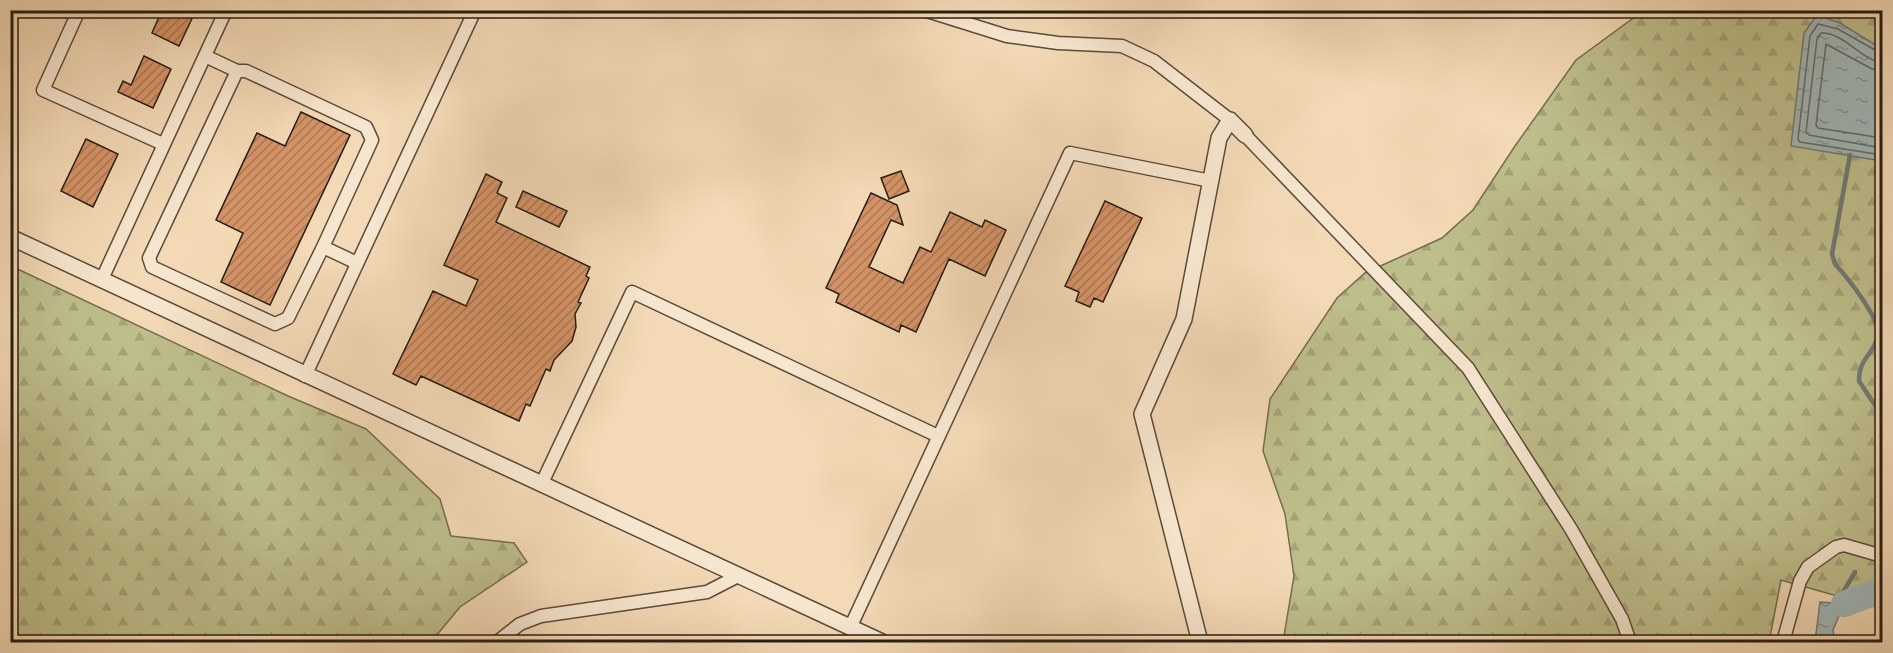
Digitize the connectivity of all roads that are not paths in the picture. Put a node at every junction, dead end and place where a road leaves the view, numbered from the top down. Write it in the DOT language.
graph roads {
  1 [pos="80,10"];
  2 [pos="226,10"];
  3 [pos="475,10"];
  4 [pos="924,10"];
  5 [pos="205,56"];
  6 [pos="237,71"];
  7 [pos="1230,120"];
  8 [pos="1245,135"];
  9 [pos="163,144"];
  10 [pos="1211,181"];
  11 [pos="10,237"];
  12 [pos="323,247"];
  13 [pos="357,263"];
  14 [pos="102,279"];
  15 [pos="305,375"];
  16 [pos="938,436"];
  17 [pos="542,483"];
  18 [pos="1882,556"];
  19 [pos="740,575"];
  20 [pos="849,627"];
  21 [pos="496,642"];
  22 [pos="882,642"];
  23 [pos="1200,642"];
  24 [pos="1630,642"];
  25 [pos="1783,642"];
  1 -- 9 [label="street"];
  2 -- 5 [label="street"];
  3 -- 13 [label="street"];
  4 -- 7 [label="street"];
  5 -- 6 [label="street"];
  5 -- 9 [label="street"];
  6 -- 12 [label="street"];
  6 -- 12 [label="street"];
  7 -- 8 [label="street"];
  7 -- 10 [label="street"];
  8 -- 24 [label="street"];
  9 -- 14 [label="street"];
  10 -- 16 [label="street"];
  10 -- 23 [label="street"];
  11 -- 14 [label="street"];
  12 -- 13 [label="street"];
  13 -- 15 [label="street"];
  14 -- 15 [label="street"];
  15 -- 17 [label="street"];
  16 -- 17 [label="street"];
  16 -- 20 [label="street"];
  17 -- 19 [label="street"];
  18 -- 25 [label="street"];
  19 -- 20 [label="street"];
  19 -- 21 [label="street"];
  20 -- 22 [label="street"];
}
